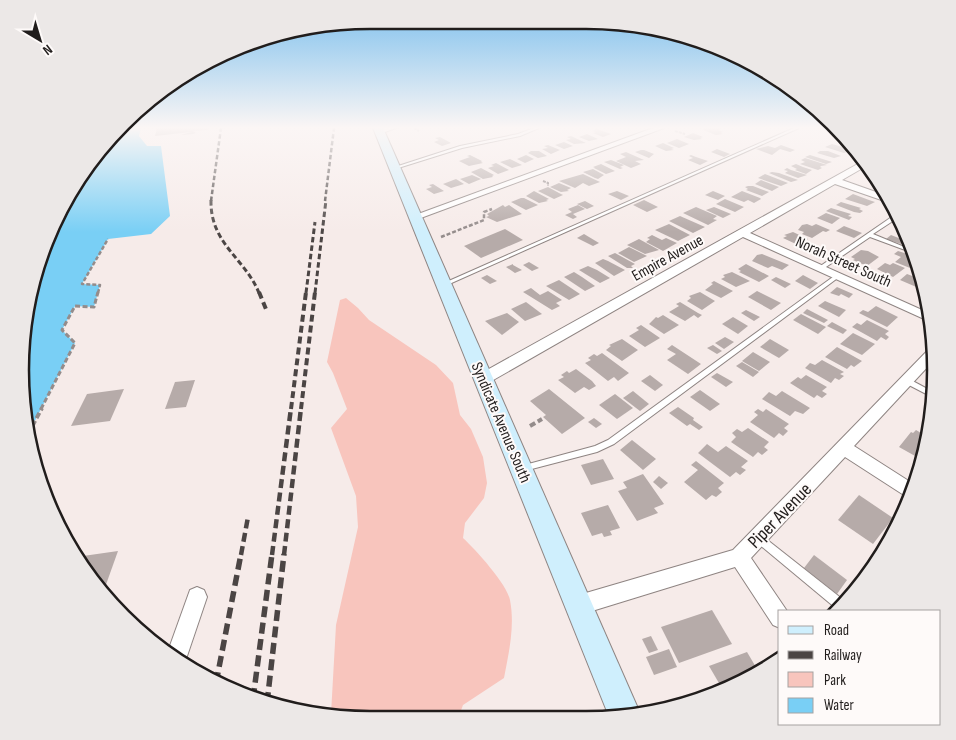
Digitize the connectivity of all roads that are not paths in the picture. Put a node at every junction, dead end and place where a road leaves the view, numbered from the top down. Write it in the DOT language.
graph roads {
  1 [pos="392,163"];
  2 [pos="412,163"];
  3 [pos="565,163"];
  4 [pos="719,163"];
  5 [pos="860,166"];
  6 [pos="394,168"];
  7 [pos="836,181"];
  8 [pos="881,197"];
  9 [pos="415,217"];
  10 [pos="892,219"];
  11 [pos="743,233"];
  12 [pos="870,235"];
  13 [pos="905,249"];
  14 [pos="821,268"];
  15 [pos="837,276"];
  16 [pos="445,284"];
  17 [pos="923,315"];
  18 [pos="927,360"];
  19 [pos="484,379"];
  20 [pos="907,381"];
  21 [pos="927,392"];
  22 [pos="844,448"];
  23 [pos="521,468"];
  24 [pos="906,488"];
  25 [pos="758,538"];
  26 [pos="739,557"];
  27 [pos="197,597"];
  28 [pos="836,602"];
  29 [pos="579,605"];
  30 [pos="778,615"];
  31 [pos="178,652"];
  32 [pos="622,709"];
  1 -- 6 [label="street, Syndicate Avenue South"];
  2 -- 6 [label="lane"];
  3 -- 9 [label="street"];
  4 -- 16 [label="lane"];
  5 -- 7 [label="street, Empire Avenue"];
  6 -- 9 [label="street, Syndicate Avenue South"];
  7 -- 8 [label="street"];
  7 -- 11 [label="street, Empire Avenue"];
  9 -- 16 [label="street, Syndicate Avenue South"];
  10 -- 12 [label="lane"];
  11 -- 14 [label="street, Norah Street South"];
  11 -- 19 [label="street, Empire Avenue"];
  12 -- 13 [label="lane"];
  12 -- 14 [label="lane"];
  14 -- 15 [label="street, Norah Street South"];
  15 -- 17 [label="street, Norah Street South"];
  15 -- 23 [label="lane"];
  16 -- 19 [label="street, Syndicate Avenue South"];
  18 -- 20 [label="street, Piper Avenue"];
  19 -- 23 [label="street, Syndicate Avenue South"];
  20 -- 21 [label="lane"];
  20 -- 22 [label="street, Piper Avenue"];
  22 -- 24 [label="street"];
  22 -- 25 [label="street, Piper Avenue"];
  23 -- 29 [label="street, Syndicate Avenue South"];
  25 -- 26 [label="street, Piper Avenue"];
  25 -- 28 [label="lane"];
  26 -- 29 [label="street, Piper Avenue"];
  26 -- 30 [label="street"];
  27 -- 31 [label="street"];
  29 -- 32 [label="street, Syndicate Avenue South"];
}
